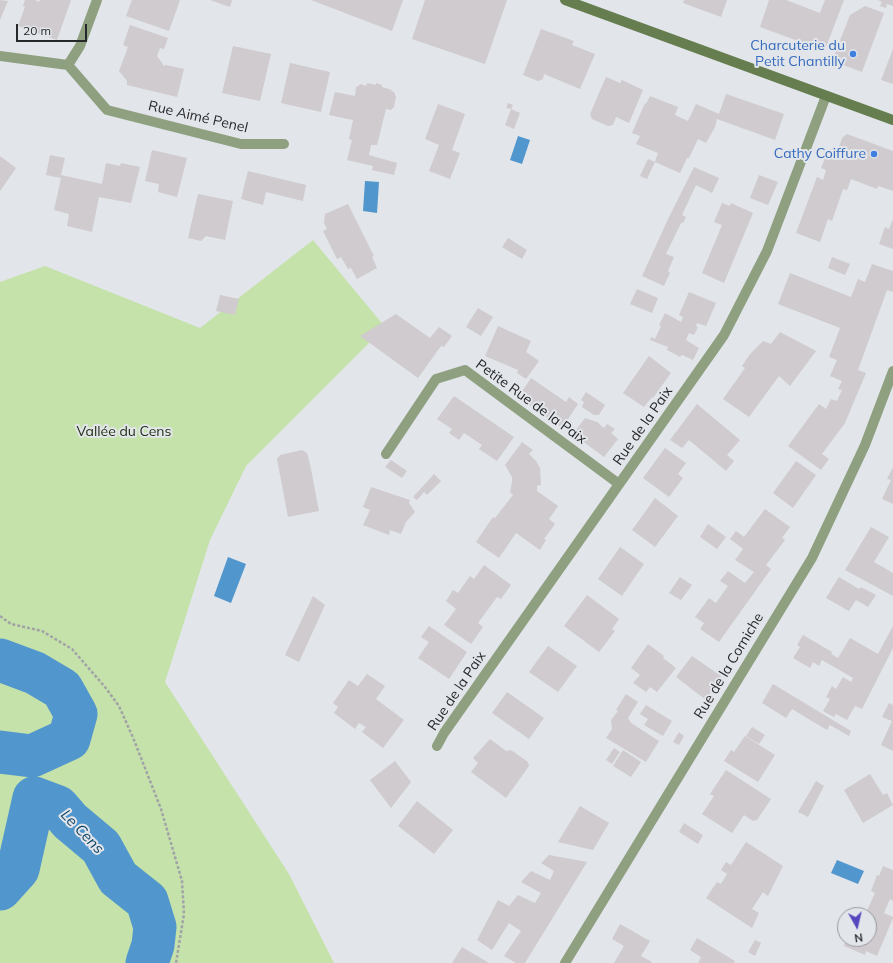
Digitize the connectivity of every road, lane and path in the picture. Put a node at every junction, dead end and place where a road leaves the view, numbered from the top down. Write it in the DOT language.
graph roads {
  1 [pos="97,0"];
  2 [pos="565,0"];
  3 [pos="0,56"];
  4 [pos="68,65"];
  5 [pos="826,96"];
  6 [pos="893,120"];
  7 [pos="284,144"];
  8 [pos="893,371"];
  9 [pos="386,454"];
  10 [pos="619,484"];
  11 [pos="0,616"];
  12 [pos="437,746"];
  13 [pos="176,963"];
  14 [pos="565,963"];
  1 -- 4 [label="street"];
  2 -- 5 [label="street"];
  3 -- 4 [label="street"];
  4 -- 7 [label="street, Rue Aimé Penel"];
  5 -- 6 [label="street"];
  5 -- 10 [label="street, Rue de la Paix"];
  8 -- 14 [label="street, Rue de la Corniche"];
  9 -- 10 [label="street, Petite Rue de la Paix"];
  10 -- 12 [label="street, Rue de la Paix"];
  11 -- 13 [label="path"];
}
